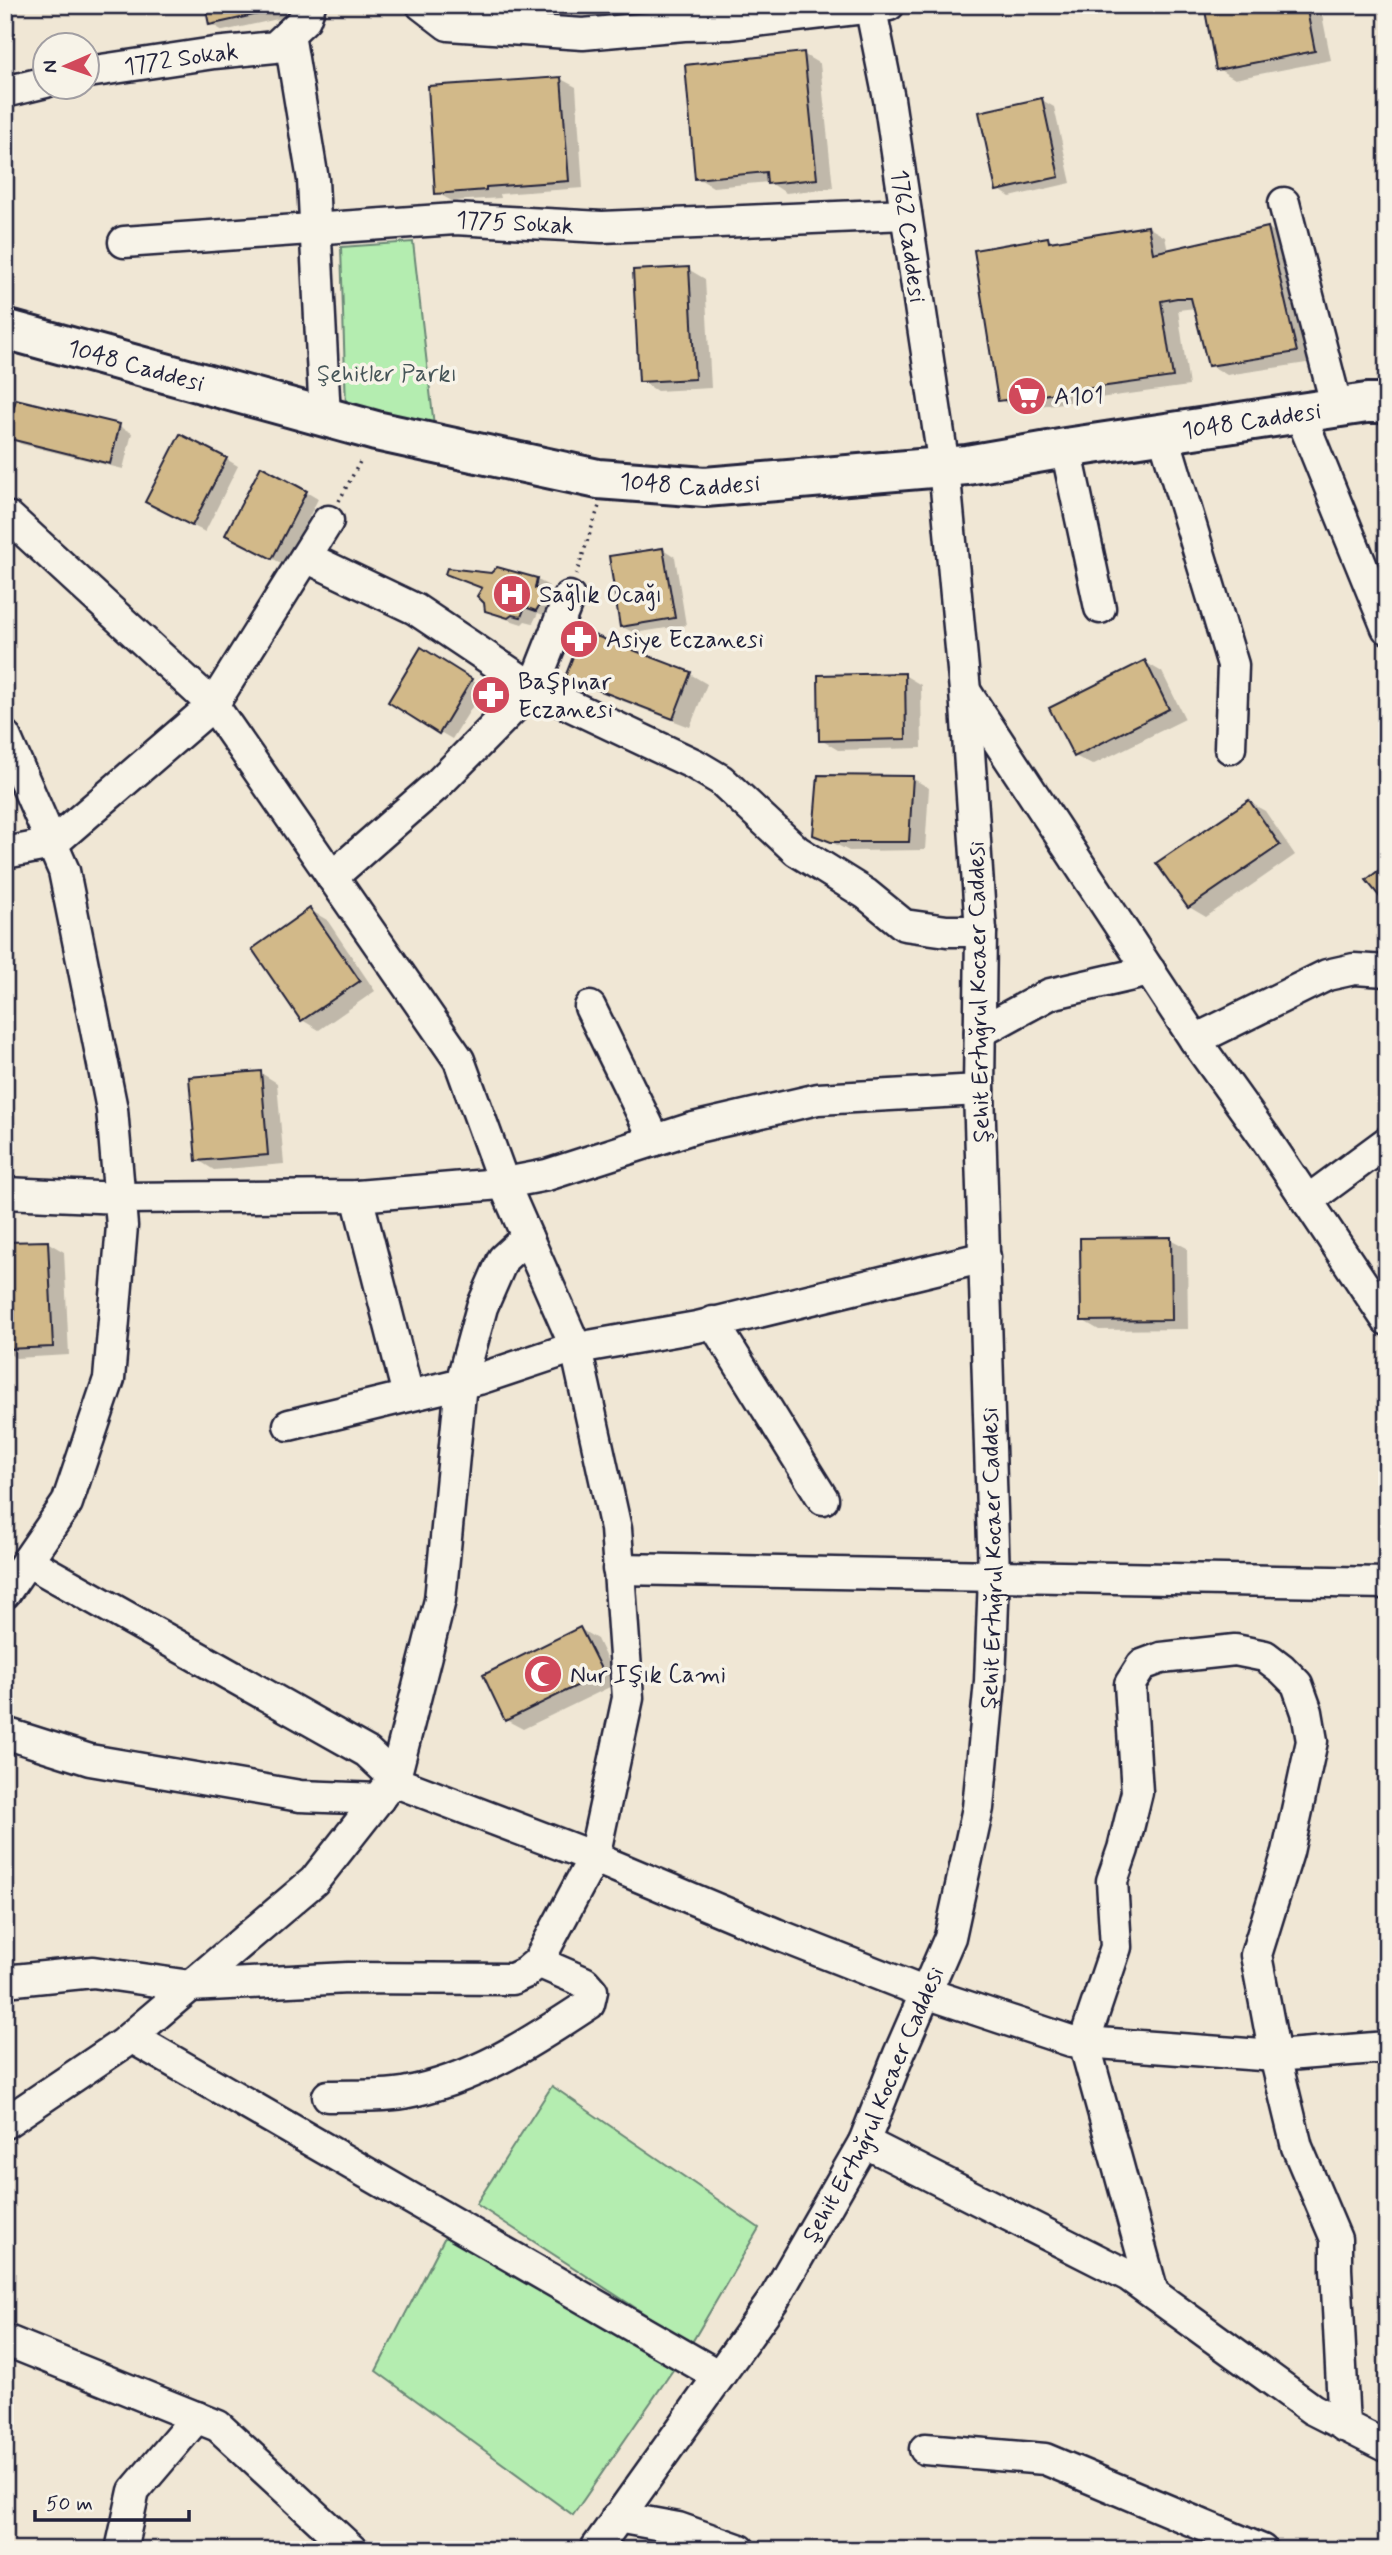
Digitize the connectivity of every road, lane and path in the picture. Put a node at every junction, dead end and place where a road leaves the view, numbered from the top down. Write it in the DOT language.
graph roads {
  1 [pos="310,5"];
  2 [pos="422,5"];
  3 [pos="543,5"];
  4 [pos="877,6"];
  5 [pos="558,33"];
  6 [pos="282,41"];
  7 [pos="102,70"];
  8 [pos="32,85"];
  9 [pos="5,92"];
  10 [pos="1284,203"];
  11 [pos="906,214"];
  12 [pos="315,230"];
  13 [pos="124,242"];
  14 [pos="5,329"];
  15 [pos="1387,403"];
  16 [pos="1319,411"];
  17 [pos="325,417"];
  18 [pos="376,431"];
  19 [pos="1163,433"];
  20 [pos="1066,448"];
  21 [pos="944,467"];
  22 [pos="607,480"];
  23 [pos="10,519"];
  24 [pos="328,521"];
  25 [pos="306,556"];
  26 [pos="569,597"];
  27 [pos="1100,608"];
  28 [pos="1387,628"];
  29 [pos="533,688"];
  30 [pos="965,691"];
  31 [pos="213,705"];
  32 [pos="5,736"];
  33 [pos="1230,748"];
  34 [pos="52,844"];
  35 [pos="5,853"];
  36 [pos="332,877"];
  37 [pos="981,931"];
  38 [pos="1150,971"];
  39 [pos="1387,971"];
  40 [pos="590,1007"];
  41 [pos="980,1032"];
  42 [pos="1195,1040"];
  43 [pos="979,1090"];
  44 [pos="655,1140"];
  45 [pos="1387,1142"];
  46 [pos="504,1184"];
  47 [pos="5,1194"];
  48 [pos="357,1196"];
  49 [pos="120,1198"];
  50 [pos="1307,1200"];
  51 [pos="527,1237"];
  52 [pos="985,1257"];
  53 [pos="1387,1320"];
  54 [pos="713,1322"];
  55 [pos="576,1349"];
  56 [pos="461,1383"];
  57 [pos="408,1395"];
  58 [pos="289,1425"];
  59 [pos="823,1499"];
  60 [pos="618,1569"];
  61 [pos="14,1575"];
  62 [pos="994,1577"];
  63 [pos="1387,1583"];
  64 [pos="5,1733"];
  65 [pos="387,1789"];
  66 [pos="594,1857"];
  67 [pos="538,1962"];
  68 [pos="5,1981"];
  69 [pos="190,1986"];
  70 [pos="926,1993"];
  71 [pos="131,2037"];
  72 [pos="1084,2042"];
  73 [pos="1387,2047"];
  74 [pos="1275,2056"];
  75 [pos="328,2096"];
  76 [pos="5,2123"];
  77 [pos="864,2141"];
  78 [pos="1153,2293"];
  79 [pos="5,2340"];
  80 [pos="719,2376"];
  81 [pos="197,2417"];
  82 [pos="1345,2426"];
  83 [pos="1387,2447"];
  84 [pos="925,2449"];
  85 [pos="617,2517"];
  86 [pos="121,2550"];
  87 [pos="352,2550"];
  88 [pos="596,2550"];
  89 [pos="740,2550"];
  90 [pos="1262,2550"];
  1 -- 6 [label="street"];
  2 -- 5 [label="street"];
  3 -- 5 [label="street"];
  4 -- 5 [label="street"];
  4 -- 11 [label="street, 1762 Caddesi"];
  6 -- 7 [label="street, 1772 Sokak"];
  6 -- 12 [label="street"];
  8 -- 9 [label="street"];
  10 -- 16 [label="street"];
  11 -- 12 [label="street, 1775 Sokak"];
  11 -- 21 [label="street, 1762 Caddesi"];
  12 -- 13 [label="street, 1775 Sokak"];
  12 -- 17 [label="street"];
  14 -- 17 [label="main road, 1048 Caddesi"];
  15 -- 16 [label="main road, 1048 Caddesi"];
  16 -- 19 [label="main road, 1048 Caddesi"];
  16 -- 28 [label="street"];
  17 -- 18 [label="main road, 1048 Caddesi"];
  18 -- 22 [label="main road, 1048 Caddesi"];
  18 -- 24 [label="path"];
  19 -- 20 [label="main road, 1048 Caddesi"];
  19 -- 33 [label="street"];
  20 -- 21 [label="main road, 1048 Caddesi"];
  20 -- 27 [label="street"];
  21 -- 22 [label="main road, 1048 Caddesi"];
  21 -- 30 [label="street, Şehit Ertuğrul Kocaer Caddesi"];
  22 -- 26 [label="path"];
  23 -- 31 [label="street"];
  24 -- 25 [label="street"];
  25 -- 29 [label="street"];
  25 -- 31 [label="street"];
  26 -- 29 [label="street"];
  29 -- 36 [label="street"];
  29 -- 37 [label="street"];
  30 -- 37 [label="street, Şehit Ertuğrul Kocaer Caddesi"];
  30 -- 38 [label="street"];
  31 -- 34 [label="street"];
  31 -- 36 [label="street"];
  32 -- 34 [label="street"];
  34 -- 35 [label="street"];
  34 -- 49 [label="street"];
  36 -- 46 [label="street"];
  37 -- 41 [label="street, Şehit Ertuğrul Kocaer Caddesi"];
  38 -- 41 [label="street"];
  38 -- 42 [label="street"];
  39 -- 42 [label="street"];
  40 -- 44 [label="street"];
  41 -- 43 [label="street, Şehit Ertuğrul Kocaer Caddesi"];
  42 -- 50 [label="street"];
  43 -- 44 [label="street"];
  43 -- 52 [label="street, Şehit Ertuğrul Kocaer Caddesi"];
  44 -- 46 [label="street"];
  45 -- 50 [label="street"];
  46 -- 48 [label="street"];
  46 -- 51 [label="street"];
  47 -- 49 [label="street"];
  48 -- 49 [label="street"];
  48 -- 57 [label="street"];
  49 -- 61 [label="street"];
  50 -- 53 [label="street"];
  51 -- 55 [label="street"];
  51 -- 56 [label="street"];
  52 -- 54 [label="street"];
  52 -- 62 [label="street, Şehit Ertuğrul Kocaer Caddesi"];
  54 -- 55 [label="street"];
  54 -- 59 [label="street"];
  55 -- 56 [label="street"];
  55 -- 60 [label="street"];
  56 -- 57 [label="street"];
  56 -- 65 [label="street"];
  57 -- 58 [label="street"];
  60 -- 62 [label="street"];
  60 -- 66 [label="street"];
  61 -- 65 [label="street"];
  62 -- 63 [label="street"];
  62 -- 70 [label="street, Şehit Ertuğrul Kocaer Caddesi"];
  64 -- 65 [label="street"];
  65 -- 66 [label="street"];
  65 -- 69 [label="street"];
  66 -- 67 [label="street"];
  66 -- 70 [label="street"];
  67 -- 69 [label="street"];
  67 -- 75 [label="street"];
  68 -- 69 [label="street"];
  69 -- 71 [label="street"];
  70 -- 72 [label="street"];
  70 -- 77 [label="street, Şehit Ertuğrul Kocaer Caddesi"];
  71 -- 76 [label="street"];
  71 -- 80 [label="street"];
  72 -- 74 [label="street"];
  72 -- 74 [label="street"];
  72 -- 78 [label="street"];
  73 -- 74 [label="street"];
  74 -- 82 [label="street"];
  77 -- 78 [label="street"];
  77 -- 80 [label="street, Şehit Ertuğrul Kocaer Caddesi"];
  78 -- 82 [label="street"];
  79 -- 81 [label="street"];
  80 -- 85 [label="street, Şehit Ertuğrul Kocaer Caddesi"];
  81 -- 86 [label="street"];
  81 -- 87 [label="street"];
  82 -- 83 [label="street"];
  84 -- 90 [label="street"];
  85 -- 88 [label="street, Şehit Ertuğrul Kocaer Caddesi"];
  85 -- 89 [label="street"];
}
